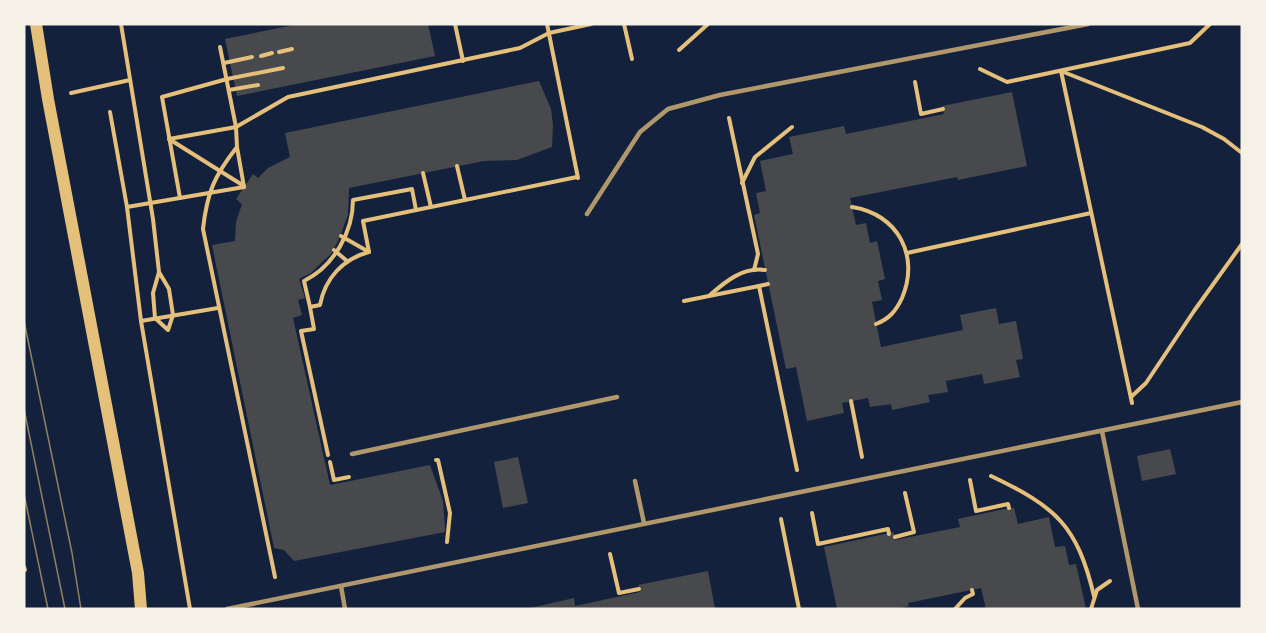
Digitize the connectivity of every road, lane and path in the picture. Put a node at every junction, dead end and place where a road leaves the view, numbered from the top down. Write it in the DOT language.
graph roads {
  1 [pos="36,24"];
  2 [pos="121,24"];
  3 [pos="455,24"];
  4 [pos="548,24"];
  5 [pos="591,24"];
  6 [pos="624,24"];
  7 [pos="708,24"];
  8 [pos="1088,24"];
  9 [pos="1210,24"];
  10 [pos="1066,26"];
  11 [pos="549,33"];
  12 [pos="220,47"];
  13 [pos="292,49"];
  14 [pos="679,50"];
  15 [pos="279,52"];
  16 [pos="272,53"];
  17 [pos="261,56"];
  18 [pos="252,57"];
  19 [pos="632,59"];
  20 [pos="463,61"];
  21 [pos="224,63"];
  22 [pos="283,68"];
  23 [pos="978,68"];
  24 [pos="1061,71"];
  25 [pos="227,79"];
  26 [pos="925,79"];
  27 [pos="130,80"];
  28 [pos="915,82"];
  29 [pos="904,84"];
  30 [pos="258,85"];
  31 [pos="229,90"];
  32 [pos="78,91"];
  33 [pos="943,109"];
  34 [pos="110,112"];
  35 [pos="740,116"];
  36 [pos="236,127"];
  37 [pos="792,127"];
  38 [pos="170,139"];
  39 [pos="237,147"];
  40 [pos="1242,153"];
  41 [pos="458,166"];
  42 [pos="220,172"];
  43 [pos="423,173"];
  44 [pos="577,177"];
  45 [pos="742,183"];
  46 [pos="244,187"];
  47 [pos="208,193"];
  48 [pos="600,194"];
  49 [pos="180,198"];
  50 [pos="465,200"];
  51 [pos="150,203"];
  52 [pos="127,207"];
  53 [pos="431,207"];
  54 [pos="852,207"];
  55 [pos="416,210"];
  56 [pos="1091,213"];
  57 [pos="587,214"];
  58 [pos="343,236"];
  59 [pos="1242,244"];
  60 [pos="335,251"];
  61 [pos="369,252"];
  62 [pos="907,253"];
  63 [pos="347,261"];
  64 [pos="754,270"];
  65 [pos="765,270"];
  66 [pos="159,272"];
  67 [pos="768,284"];
  68 [pos="759,286"];
  69 [pos="710,296"];
  70 [pos="684,301"];
  71 [pos="310,307"];
  72 [pos="218,308"];
  73 [pos="173,315"];
  74 [pos="155,318"];
  75 [pos="141,321"];
  76 [pos="876,324"];
  77 [pos="617,397"];
  78 [pos="1131,398"];
  79 [pos="850,401"];
  80 [pos="1242,402"];
  81 [pos="1137,424"];
  82 [pos="1102,431"];
  83 [pos="326,442"];
  84 [pos="352,454"];
  85 [pos="991,476"];
  86 [pos="866,478"];
  87 [pos="970,480"];
  88 [pos="635,481"];
  89 [pos="801,492"];
  90 [pos="905,493"];
  91 [pos="446,495"];
  92 [pos="1009,508"];
  93 [pos="812,513"];
  94 [pos="781,519"];
  95 [pos="644,523"];
  96 [pos="889,534"];
  97 [pos="895,537"];
  98 [pos="447,543"];
  99 [pos="610,554"];
  100 [pos="273,569"];
  101 [pos="1132,577"];
  102 [pos="341,586"];
  103 [pos="639,589"];
  104 [pos="972,590"];
  105 [pos="1094,596"];
  106 [pos="141,609"];
  107 [pos="190,609"];
  108 [pos="227,609"];
  109 [pos="345,609"];
  110 [pos="800,609"];
  111 [pos="955,609"];
  112 [pos="1091,609"];
  113 [pos="1138,609"];
  1 -- 106 [label="main road"];
  2 -- 27 [label="path"];
  3 -- 20 [label="path"];
  4 -- 11 [label="path"];
  5 -- 11 [label="path"];
  6 -- 19 [label="path"];
  7 -- 14 [label="path"];
  8 -- 10 [label="lane"];
  9 -- 24 [label="path"];
  10 -- 48 [label="lane"];
  11 -- 20 [label="path"];
  11 -- 44 [label="path"];
  12 -- 21 [label="path"];
  13 -- 15 [label="path"];
  16 -- 17 [label="path"];
  18 -- 21 [label="path"];
  20 -- 36 [label="path"];
  21 -- 25 [label="path"];
  22 -- 25 [label="path"];
  23 -- 24 [label="path"];
  24 -- 40 [label="path"];
  24 -- 56 [label="path"];
  25 -- 31 [label="path"];
  25 -- 38 [label="path"];
  26 -- 28 [label="path"];
  27 -- 32 [label="path"];
  27 -- 51 [label="path"];
  28 -- 29 [label="path"];
  28 -- 33 [label="path"];
  30 -- 31 [label="path"];
  31 -- 36 [label="path"];
  34 -- 52 [label="path"];
  35 -- 45 [label="path"];
  36 -- 38 [label="path"];
  36 -- 39 [label="path"];
  37 -- 45 [label="path"];
  38 -- 42 [label="path"];
  38 -- 49 [label="path"];
  39 -- 42 [label="path"];
  39 -- 46 [label="path"];
  41 -- 50 [label="path"];
  42 -- 46 [label="path"];
  42 -- 47 [label="path"];
  43 -- 53 [label="path"];
  44 -- 48 [label="path"];
  44 -- 50 [label="path"];
  45 -- 64 [label="path"];
  46 -- 47 [label="path"];
  47 -- 49 [label="path"];
  47 -- 72 [label="path"];
  48 -- 57 [label="lane"];
  49 -- 51 [label="path"];
  50 -- 53 [label="path"];
  51 -- 52 [label="path"];
  51 -- 66 [label="path"];
  52 -- 75 [label="path"];
  53 -- 55 [label="path"];
  54 -- 62 [label="path"];
  55 -- 58 [label="path"];
  55 -- 61 [label="path"];
  56 -- 62 [label="path"];
  56 -- 78 [label="path"];
  58 -- 60 [label="path"];
  58 -- 61 [label="path"];
  59 -- 78 [label="path"];
  60 -- 63 [label="path"];
  60 -- 71 [label="path"];
  61 -- 63 [label="path"];
  62 -- 76 [label="path"];
  63 -- 71 [label="path"];
  64 -- 65 [label="path"];
  64 -- 69 [label="path"];
  66 -- 73 [label="path"];
  66 -- 74 [label="path"];
  67 -- 68 [label="path"];
  68 -- 69 [label="path"];
  68 -- 89 [label="path"];
  69 -- 70 [label="path"];
  71 -- 83 [label="path"];
  72 -- 73 [label="path"];
  72 -- 100 [label="path"];
  73 -- 74 [label="path"];
  73 -- 74 [label="path"];
  74 -- 75 [label="path"];
  75 -- 107 [label="path"];
  77 -- 84 [label="lane"];
  78 -- 81 [label="path"];
  79 -- 86 [label="path"];
  80 -- 81 [label="lane"];
  81 -- 82 [label="lane"];
  82 -- 86 [label="lane"];
  82 -- 101 [label="lane"];
  85 -- 105 [label="path"];
  86 -- 89 [label="lane"];
  87 -- 92 [label="path"];
  88 -- 95 [label="lane"];
  89 -- 95 [label="lane"];
  90 -- 97 [label="path"];
  91 -- 98 [label="path"];
  93 -- 96 [label="path"];
  94 -- 110 [label="path"];
  95 -- 102 [label="lane"];
  99 -- 103 [label="path"];
  101 -- 105 [label="path"];
  101 -- 113 [label="lane"];
  102 -- 108 [label="lane"];
  102 -- 109 [label="lane"];
  104 -- 111 [label="path"];
  105 -- 112 [label="path"];
}
